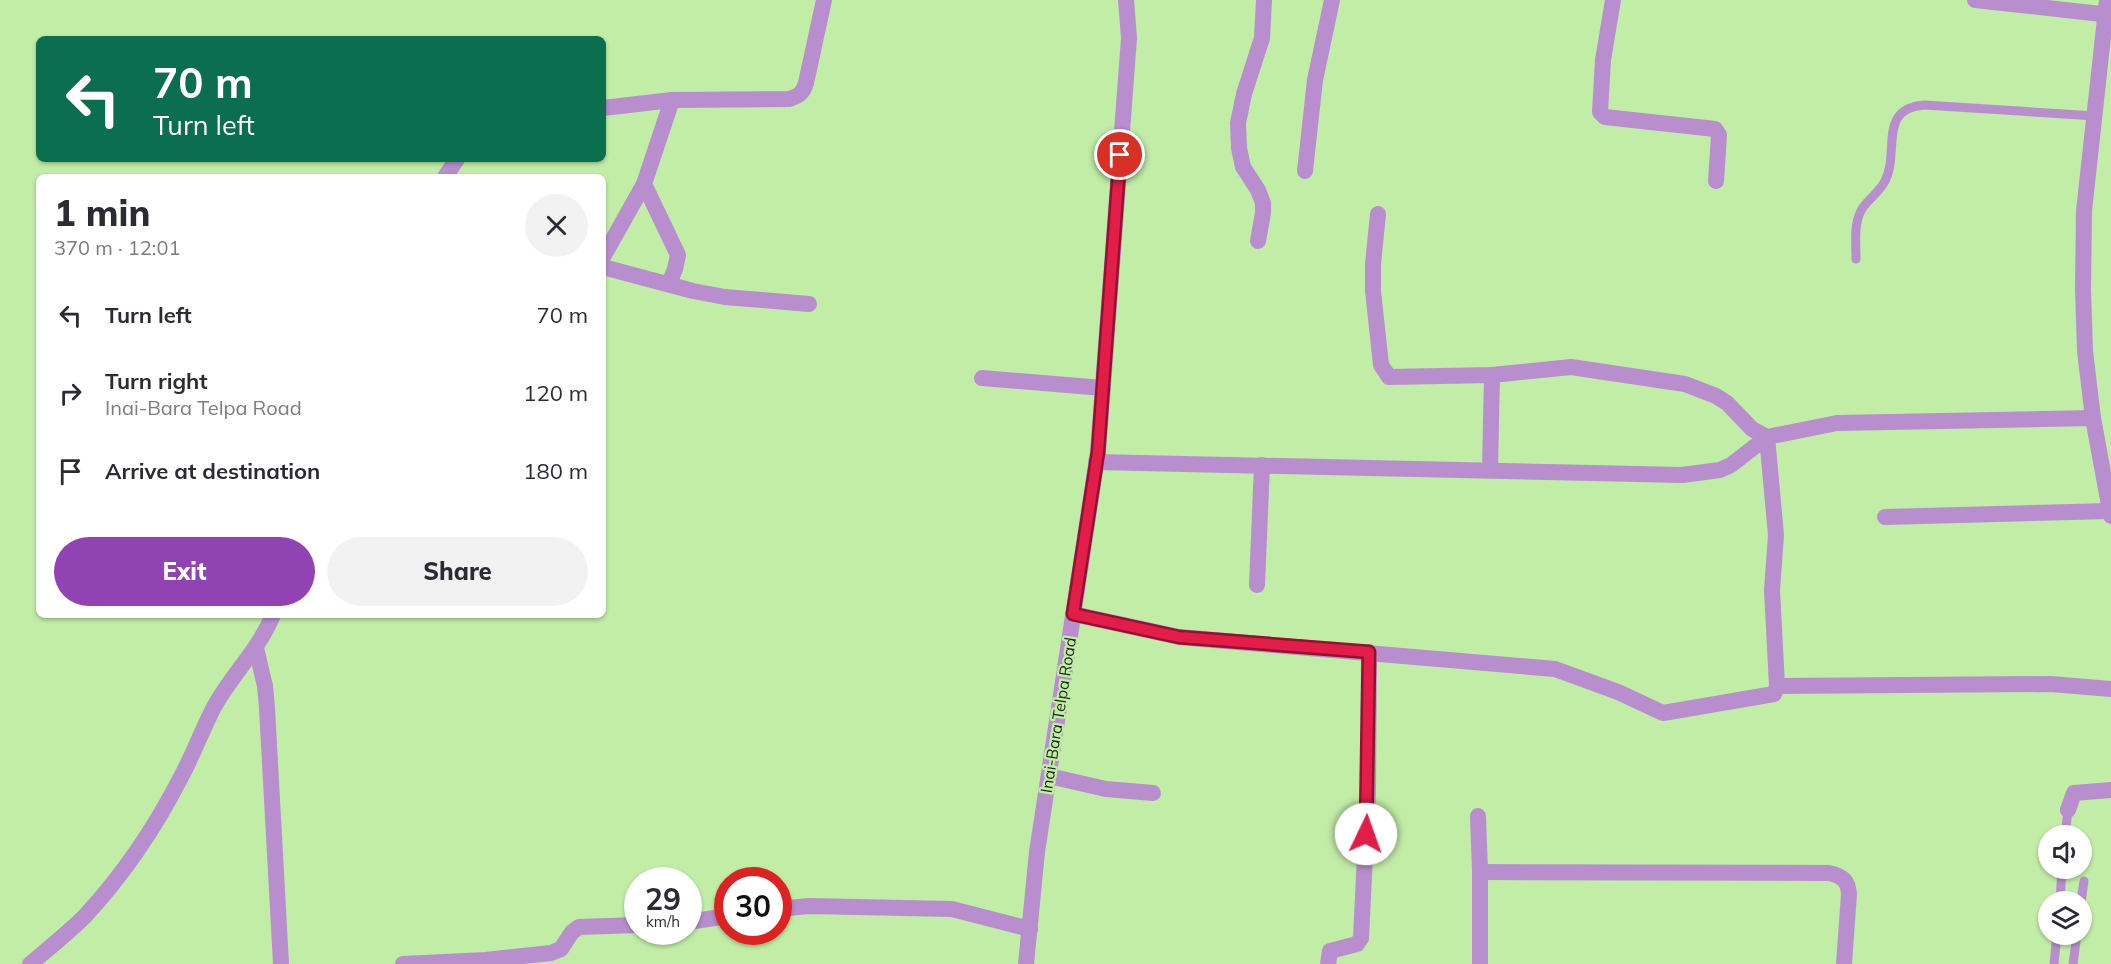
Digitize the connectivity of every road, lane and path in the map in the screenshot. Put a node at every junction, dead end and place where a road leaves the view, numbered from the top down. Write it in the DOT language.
graph roads {
  1 [pos="824,0"];
  2 [pos="1126,0"];
  3 [pos="1264,0"];
  4 [pos="1332,0"];
  5 [pos="1613,0"];
  6 [pos="1975,0"];
  7 [pos="1994,1"];
  8 [pos="2108,10"];
  9 [pos="672,100"];
  10 [pos="606,108"];
  11 [pos="2095,116"];
  12 [pos="1305,171"];
  13 [pos="1716,180"];
  14 [pos="644,184"];
  15 [pos="1378,214"];
  16 [pos="1258,241"];
  17 [pos="606,252"];
  18 [pos="1856,260"];
  19 [pos="606,268"];
  20 [pos="669,284"];
  21 [pos="808,304"];
  22 [pos="1492,375"];
  23 [pos="982,378"];
  24 [pos="1103,388"];
  25 [pos="2093,418"];
  26 [pos="1767,437"];
  27 [pos="1096,462"];
  28 [pos="1262,465"];
  29 [pos="1490,469"];
  30 [pos="2110,514"];
  31 [pos="1885,517"];
  32 [pos="1257,585"];
  33 [pos="1073,614"];
  34 [pos="271,618"];
  35 [pos="256,648"];
  36 [pos="1369,652"];
  37 [pos="1777,686"];
  38 [pos="2111,689"];
  39 [pos="1049,776"];
  40 [pos="2111,790"];
  41 [pos="1153,793"];
  42 [pos="2068,810"];
  43 [pos="1478,816"];
  44 [pos="2067,825"];
  45 [pos="1480,872"];
  46 [pos="2084,881"];
  47 [pos="2083,891"];
  48 [pos="792,908"];
  49 [pos="624,925"];
  50 [pos="1030,929"];
  51 [pos="2055,945"];
  52 [pos="2076,945"];
  53 [pos="30,964"];
  54 [pos="281,964"];
  55 [pos="403,964"];
  56 [pos="1026,964"];
  57 [pos="1328,964"];
  58 [pos="1480,964"];
  59 [pos="1844,964"];
  60 [pos="2054,964"];
  61 [pos="2073,964"];
  1 -- 9 [label="street"];
  2 -- 24 [label="street, Inai-Bara Telpa Road"];
  3 -- 16 [label="street"];
  4 -- 12 [label="street"];
  5 -- 13 [label="street"];
  6 -- 7 [label="street"];
  7 -- 8 [label="street"];
  8 -- 11 [label="street"];
  9 -- 10 [label="street"];
  9 -- 14 [label="street"];
  11 -- 18 [label="lane"];
  11 -- 25 [label="street"];
  14 -- 17 [label="street"];
  14 -- 20 [label="street"];
  15 -- 22 [label="street"];
  19 -- 20 [label="street"];
  20 -- 21 [label="street"];
  22 -- 26 [label="street"];
  22 -- 29 [label="street"];
  23 -- 24 [label="street"];
  24 -- 27 [label="street, Inai-Bara Telpa Road"];
  25 -- 26 [label="street"];
  25 -- 30 [label="street"];
  26 -- 29 [label="street"];
  26 -- 37 [label="street"];
  27 -- 28 [label="street"];
  27 -- 33 [label="street, Inai-Bara Telpa Road"];
  28 -- 29 [label="street"];
  28 -- 32 [label="street"];
  30 -- 31 [label="street"];
  33 -- 36 [label="street"];
  33 -- 39 [label="street, Inai-Bara Telpa Road"];
  34 -- 35 [label="street"];
  35 -- 53 [label="street"];
  35 -- 54 [label="street"];
  36 -- 37 [label="street"];
  36 -- 57 [label="street"];
  37 -- 38 [label="street"];
  39 -- 41 [label="street"];
  39 -- 50 [label="street, Inai-Bara Telpa Road"];
  40 -- 42 [label="street"];
  42 -- 44 [label="lane"];
  43 -- 45 [label="street"];
  45 -- 58 [label="street"];
  45 -- 59 [label="street"];
  46 -- 47 [label="lane"];
  48 -- 50 [label="street"];
  49 -- 55 [label="street"];
  50 -- 56 [label="street, Inai-Bara Telpa Road"];
  51 -- 60 [label="lane"];
  52 -- 61 [label="lane"];
}
